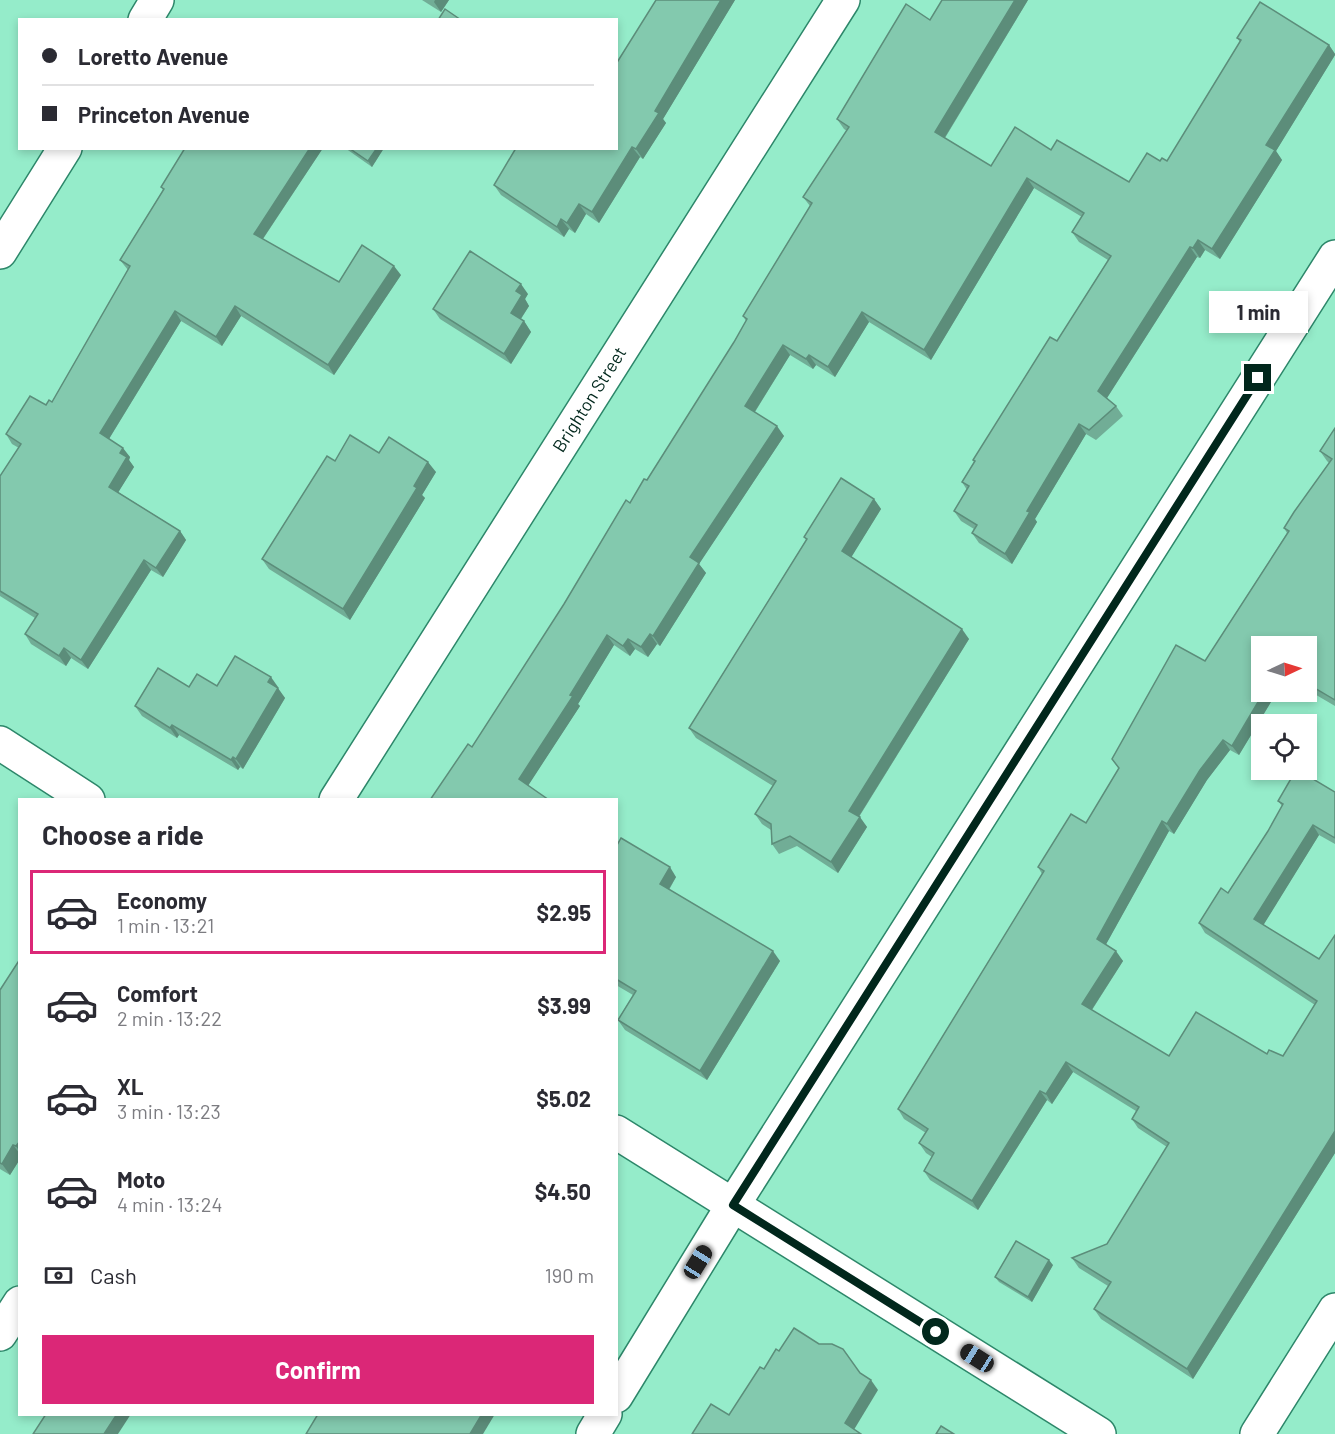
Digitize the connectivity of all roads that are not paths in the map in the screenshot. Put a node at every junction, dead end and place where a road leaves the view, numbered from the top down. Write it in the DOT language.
graph roads {
  1 [pos="157,0"];
  2 [pos="843,0"];
  3 [pos="146,18"];
  4 [pos="64,150"];
  5 [pos="0,252"];
  6 [pos="1335,257"];
  7 [pos="0,743"];
  8 [pos="85,798"];
  9 [pos="337,798"];
  10 [pos="618,1133"];
  11 [pos="733,1205"];
  12 [pos="18,1306"];
  13 [pos="1335,1310"];
  14 [pos="0,1334"];
  15 [pos="618,1393"];
  16 [pos="604,1416"];
  17 [pos="593,1434"];
  18 [pos="1099,1434"];
  19 [pos="1257,1434"];
  1 -- 3 [label="street"];
  2 -- 9 [label="street, Brighton Street"];
  4 -- 5 [label="street"];
  6 -- 11 [label="street"];
  7 -- 8 [label="street"];
  10 -- 11 [label="street"];
  11 -- 15 [label="street"];
  11 -- 18 [label="street"];
  12 -- 14 [label="street"];
  13 -- 19 [label="street"];
  16 -- 17 [label="street"];
}
